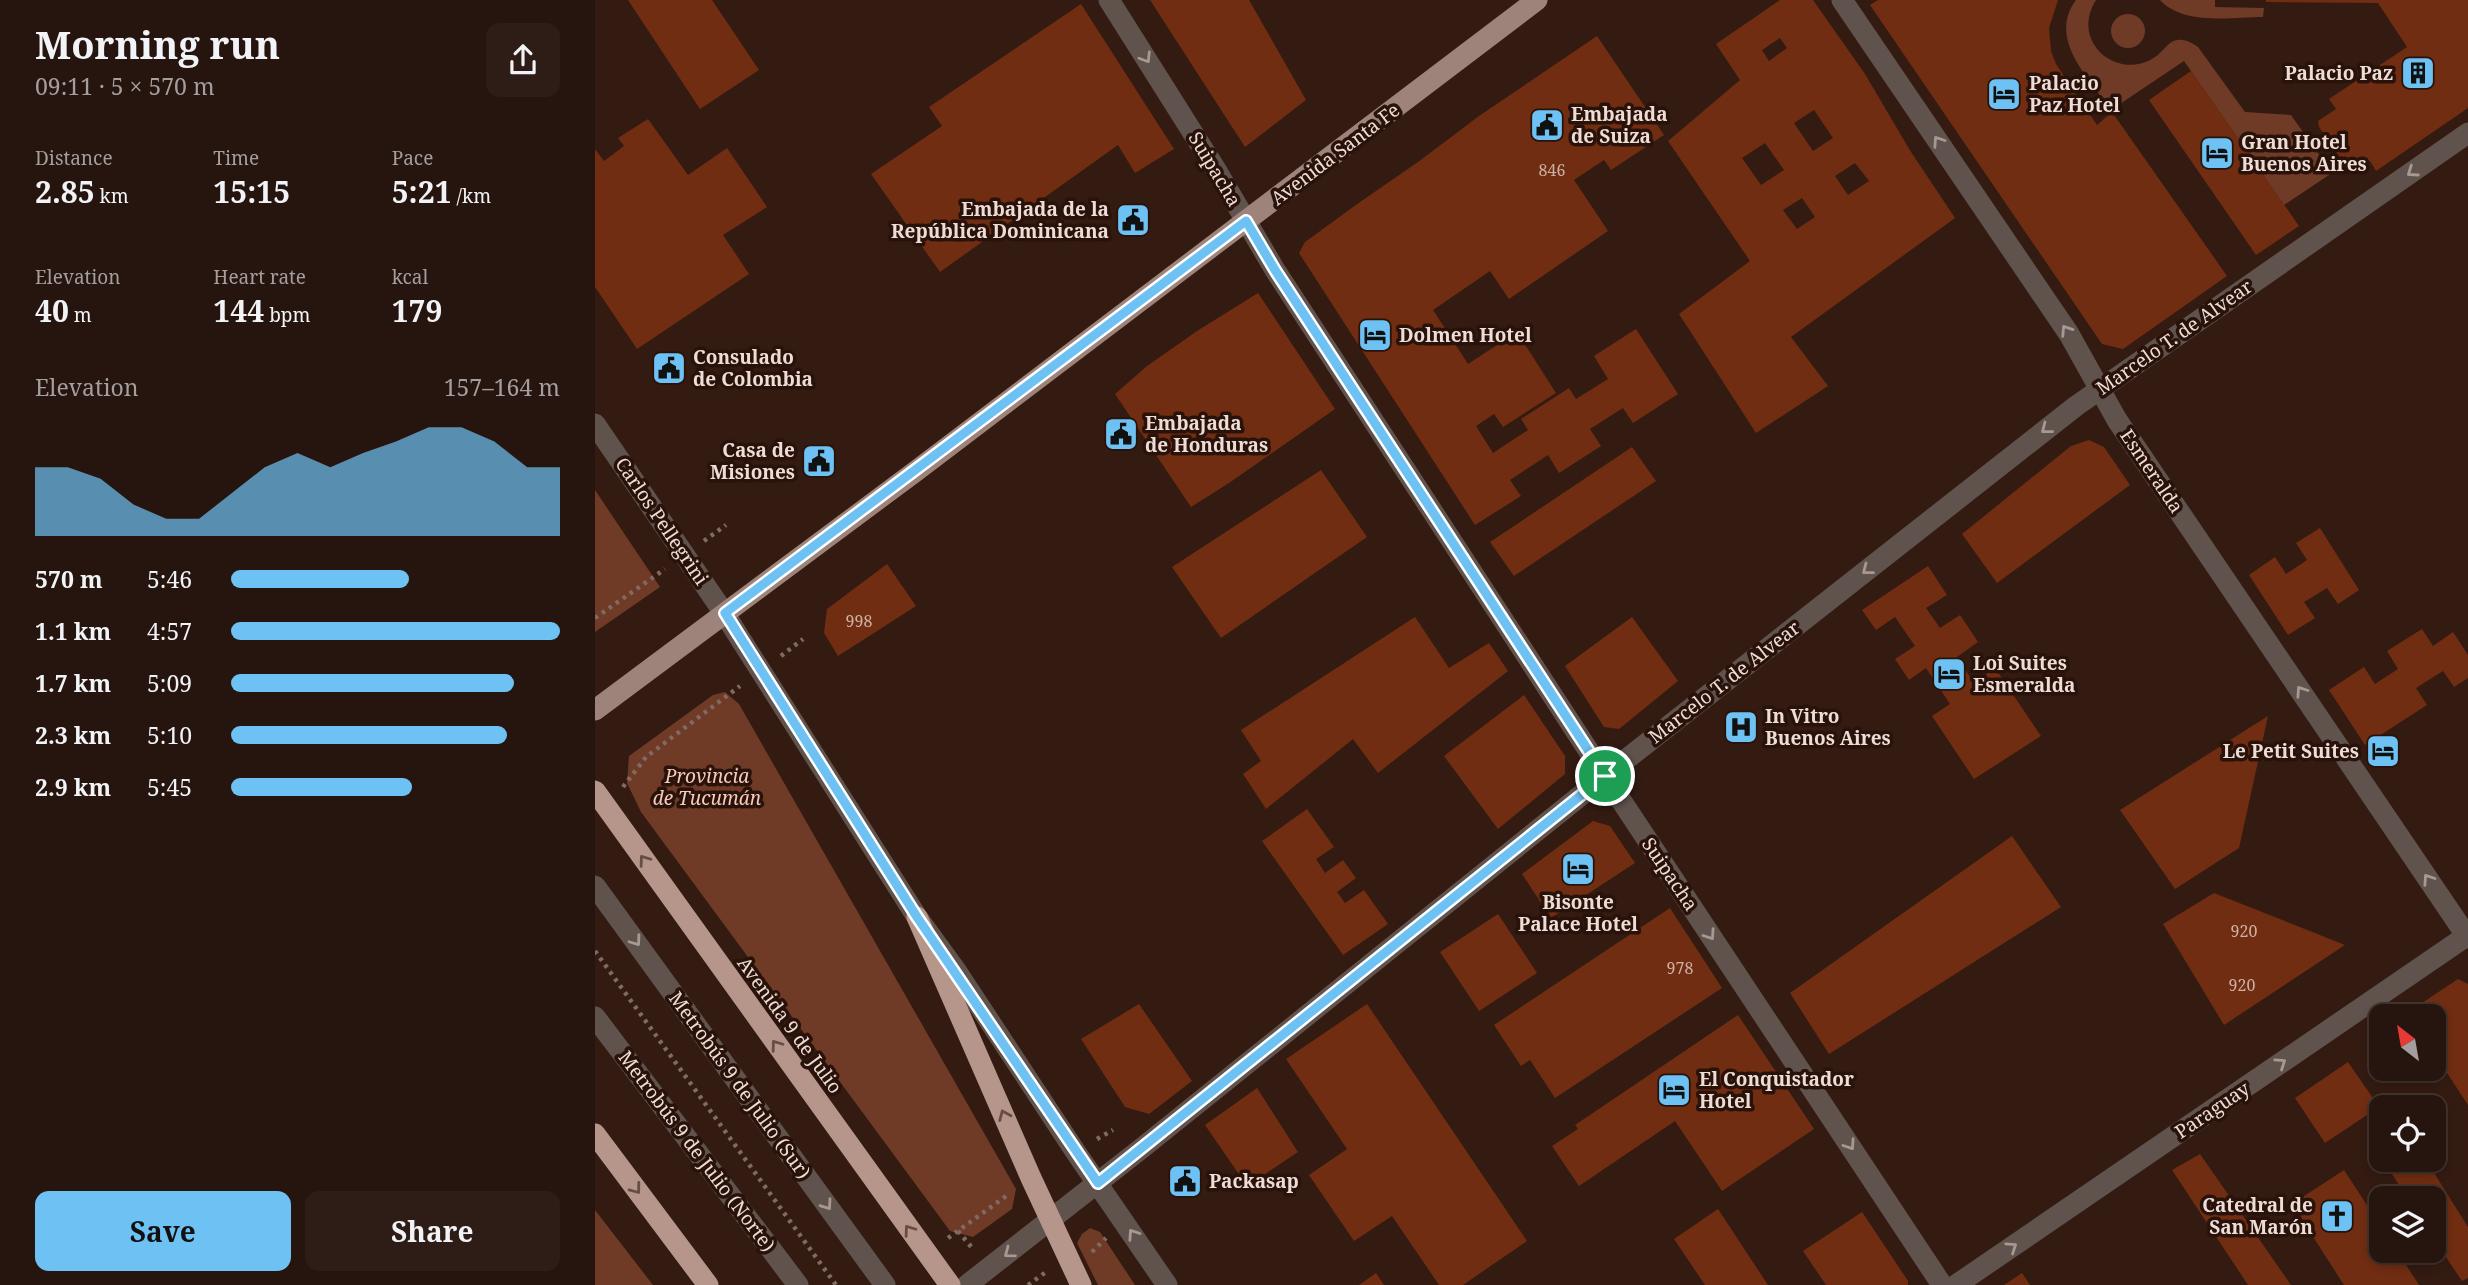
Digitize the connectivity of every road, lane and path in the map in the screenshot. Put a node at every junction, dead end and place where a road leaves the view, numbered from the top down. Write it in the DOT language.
graph roads {
  1 [pos="1109,0"];
  2 [pos="1537,0"];
  3 [pos="1843,0"];
  4 [pos="2468,133"];
  5 [pos="1246,221"];
  6 [pos="2101,388"];
  7 [pos="595,424"];
  8 [pos="726,525"];
  9 [pos="685,555"];
  10 [pos="725,613"];
  11 [pos="595,618"];
  12 [pos="803,639"];
  13 [pos="761,670"];
  14 [pos="595,710"];
  15 [pos="1605,776"];
  16 [pos="601,800"];
  17 [pos="595,886"];
  18 [pos="917,917"];
  19 [pos="2468,936"];
  20 [pos="595,951"];
  21 [pos="595,1017"];
  22 [pos="1113,1130"];
  23 [pos="595,1134"];
  24 [pos="1075,1151"];
  25 [pos="1031,1178"];
  26 [pos="1098,1183"];
  27 [pos="1051,1221"];
  28 [pos="1124,1221"];
  29 [pos="926,1254"];
  30 [pos="1077,1277"];
  31 [pos="708,1285"];
  32 [pos="799,1285"];
  33 [pos="836,1285"];
  34 [pos="885,1285"];
  35 [pos="950,1285"];
  36 [pos="967,1285"];
  37 [pos="1167,1285"];
  38 [pos="1942,1285"];
  39 [pos="1955,1285"];
  1 -- 5 [label="street, Suipacha, one-way"];
  2 -- 5 [label="main road, Avenida Santa Fe"];
  6 -- 3 [label="street, Esmeralda, one-way"];
  4 -- 6 [label="street, Marcelo T. de Alvear, one-way"];
  5 -- 10 [label="main road, Avenida Santa Fe"];
  5 -- 15 [label="street, Suipacha"];
  6 -- 15 [label="street, Marcelo T. de Alvear, one-way"];
  19 -- 6 [label="street, Esmeralda, one-way"];
  7 -- 9 [label="street, Carlos Pellegrini"];
  8 -- 9 [label="path"];
  9 -- 10 [label="street, Carlos Pellegrini"];
  9 -- 11 [label="path"];
  10 -- 13 [label="street, Carlos Pellegrini"];
  10 -- 14 [label="main road, Avenida Santa Fe"];
  12 -- 13 [label="path"];
  13 -- 16 [label="path"];
  13 -- 18 [label="street, Carlos Pellegrini"];
  15 -- 26 [label="street, Marcelo T. de Alvear"];
  15 -- 38 [label="street, Suipacha, one-way"];
  29 -- 16 [label="highway, Avenida 9 de Julio, one-way"];
  17 -- 34 [label="street, Metrobús 9 de Julio (Sur), one-way"];
  18 -- 24 [label="street, Carlos Pellegrini"];
  25 -- 18 [label="highway, one-way"];
  39 -- 19 [label="street, Paraguay, one-way"];
  20 -- 33 [label="path"];
  21 -- 32 [label="street, Metrobús 9 de Julio (Norte)"];
  22 -- 24 [label="path"];
  23 -- 31 [label="highway, one-way"];
  24 -- 26 [label="street, Carlos Pellegrini"];
  25 -- 27 [label="highway"];
  25 -- 29 [label="path"];
  26 -- 27 [label="street, Marcelo T. de Alvear"];
  26 -- 28 [label="street, Carlos Pellegrini"];
  27 -- 30 [label="highway"];
  27 -- 36 [label="street, Marcelo T. de Alvear, one-way"];
  28 -- 30 [label="path"];
  37 -- 28 [label="street, Carlos Pellegrini, one-way"];
  29 -- 35 [label="highway, Avenida 9 de Julio"];
}
